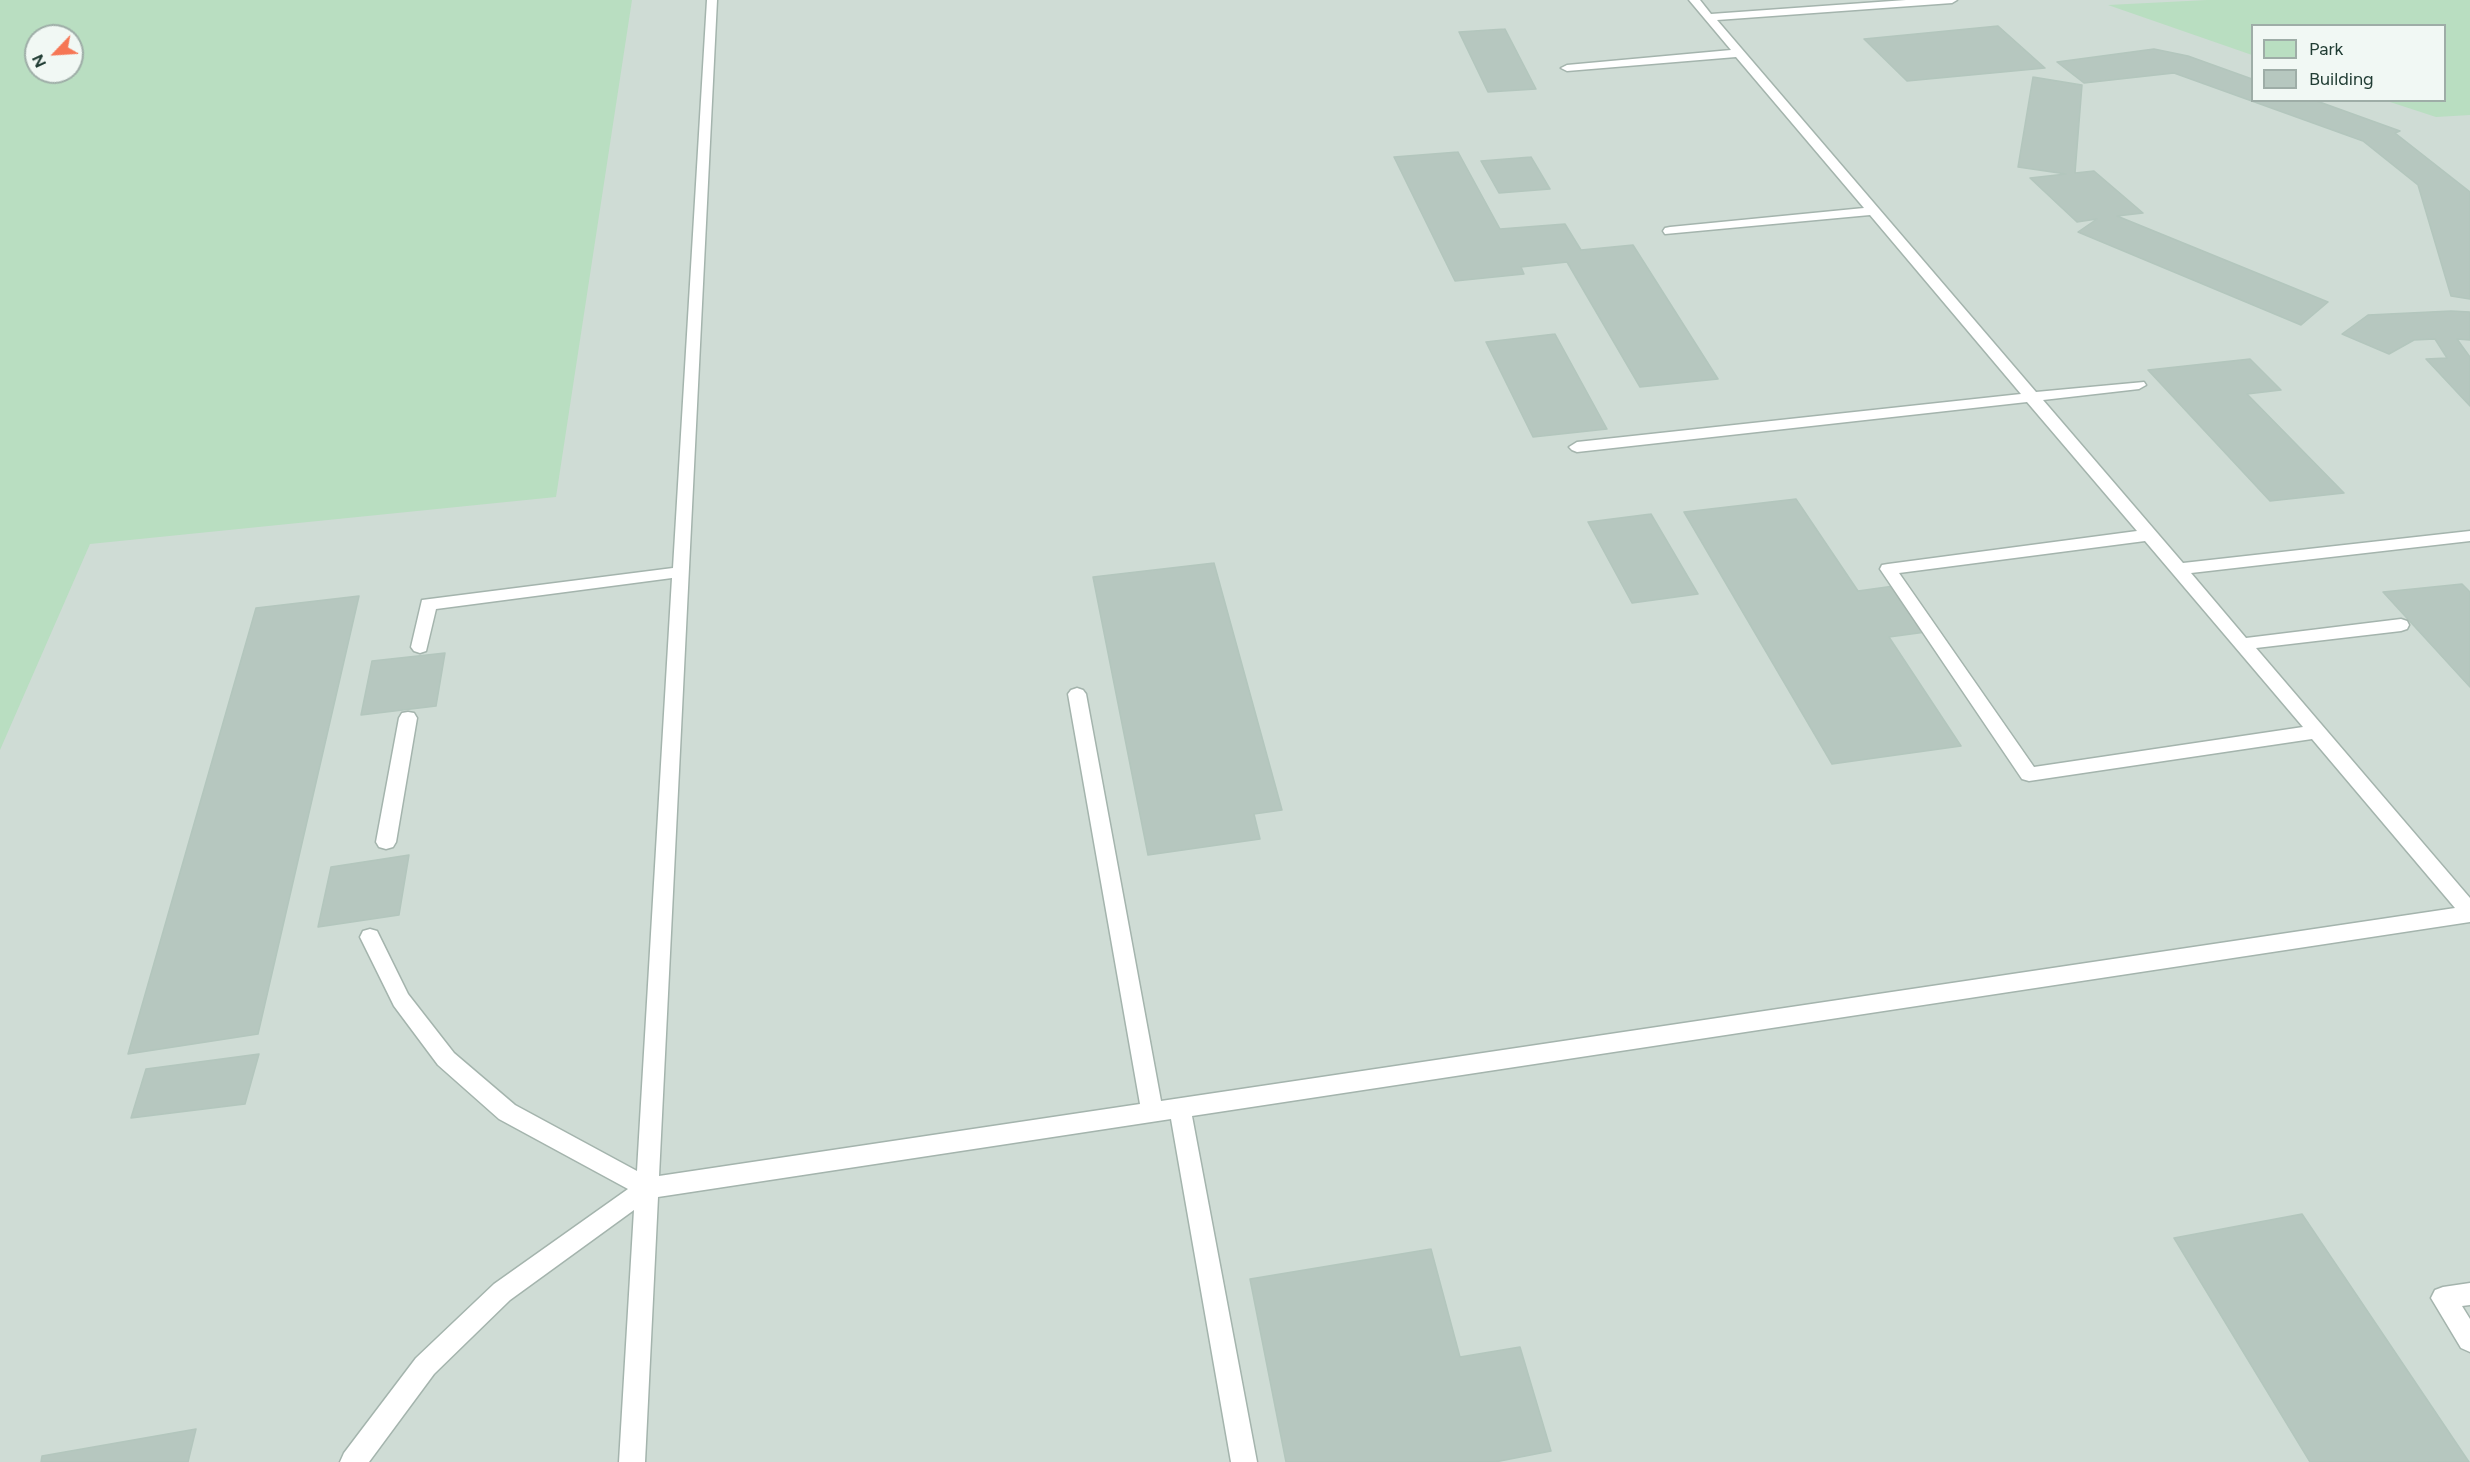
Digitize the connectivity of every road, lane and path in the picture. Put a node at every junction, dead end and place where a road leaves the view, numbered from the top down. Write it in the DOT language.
graph roads {
  1 [pos="712,0"];
  2 [pos="1694,0"];
  3 [pos="1952,0"];
  4 [pos="1708,16"];
  5 [pos="1740,53"];
  6 [pos="1567,68"];
  7 [pos="1873,211"];
  8 [pos="1670,231"];
  9 [pos="2139,385"];
  10 [pos="2032,397"];
  11 [pos="1577,447"];
  12 [pos="2149,535"];
  13 [pos="2470,536"];
  14 [pos="2178,568"];
  15 [pos="680,572"];
  16 [pos="2401,625"];
  17 [pos="2242,644"];
  18 [pos="420,647"];
  19 [pos="1077,694"];
  20 [pos="408,718"];
  21 [pos="2316,732"];
  22 [pos="386,842"];
  23 [pos="2470,913"];
  24 [pos="370,937"];
  25 [pos="1180,1108"];
  26 [pos="1152,1112"];
  27 [pos="647,1188"];
  28 [pos="2470,1294"];
  29 [pos="2470,1340"];
  30 [pos="352,1462"];
  31 [pos="632,1462"];
  32 [pos="1244,1462"];
  1 -- 15 [label="lane"];
  2 -- 4 [label="lane"];
  3 -- 4 [label="lane"];
  4 -- 5 [label="lane"];
  5 -- 6 [label="lane"];
  5 -- 7 [label="lane"];
  7 -- 8 [label="lane"];
  7 -- 10 [label="lane"];
  9 -- 10 [label="lane"];
  10 -- 11 [label="lane"];
  10 -- 12 [label="lane"];
  12 -- 14 [label="lane"];
  12 -- 21 [label="lane"];
  13 -- 14 [label="lane"];
  14 -- 17 [label="lane"];
  15 -- 18 [label="lane"];
  15 -- 27 [label="lane"];
  16 -- 17 [label="lane"];
  17 -- 21 [label="lane"];
  19 -- 26 [label="lane"];
  20 -- 22 [label="lane"];
  21 -- 23 [label="lane"];
  23 -- 25 [label="lane"];
  24 -- 27 [label="lane"];
  25 -- 26 [label="lane"];
  25 -- 32 [label="lane"];
  26 -- 27 [label="lane"];
  27 -- 30 [label="lane"];
  27 -- 31 [label="lane"];
  28 -- 29 [label="lane"];
}
